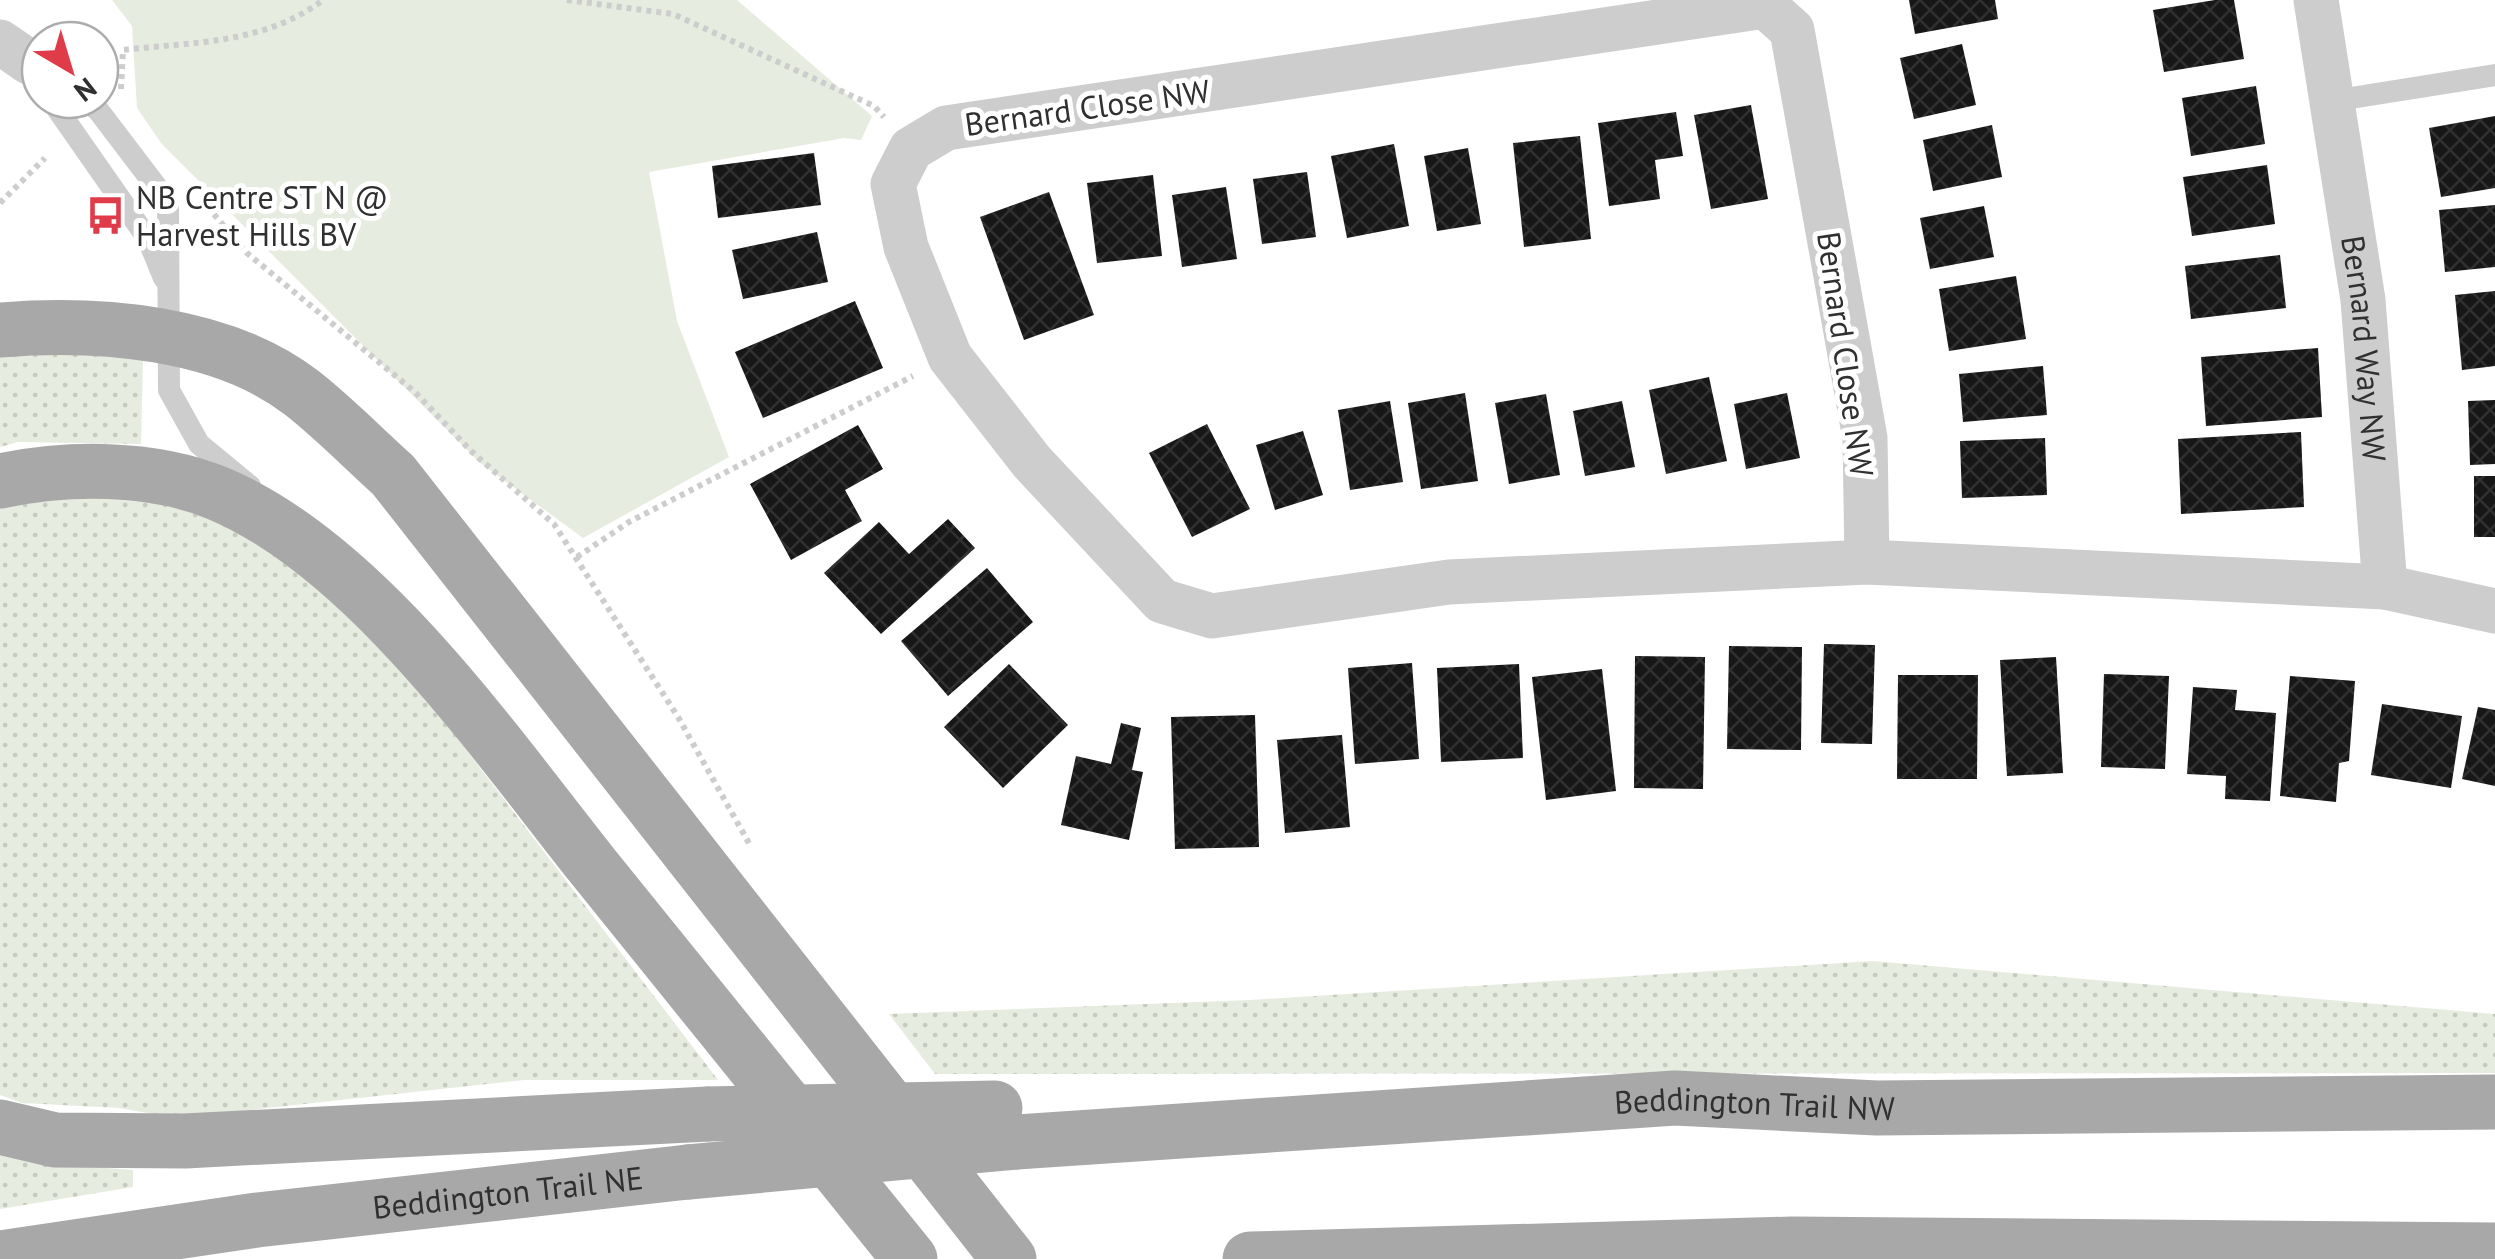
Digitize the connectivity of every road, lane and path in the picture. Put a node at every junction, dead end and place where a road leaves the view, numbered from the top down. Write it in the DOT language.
graph roads {
  1 [pos="322,0"];
  2 [pos="566,0"];
  3 [pos="2316,0"];
  4 [pos="2495,75"];
  5 [pos="124,100"];
  6 [pos="2332,101"];
  7 [pos="66,120"];
  8 [pos="106,120"];
  9 [pos="911,148"];
  10 [pos="45,158"];
  11 [pos="198,196"];
  12 [pos="0,204"];
  13 [pos="168,314"];
  14 [pos="0,330"];
  15 [pos="950,356"];
  16 [pos="0,480"];
  17 [pos="281,530"];
  18 [pos="577,557"];
  19 [pos="1868,562"];
  20 [pos="2385,587"];
  21 [pos="2495,611"];
  22 [pos="755,854"];
  23 [pos="2495,1102"];
  24 [pos="1006,1125"];
  25 [pos="0,1127"];
  26 [pos="2495,1250"];
  27 [pos="0,1258"];
  28 [pos="910,1259"];
  29 [pos="1009,1259"];
  30 [pos="1250,1259"];
  1 -- 5 [label="path"];
  2 -- 9 [label="path"];
  3 -- 6 [label="street, Bernard Way NW"];
  4 -- 6 [label="lane"];
  6 -- 20 [label="street, Bernard Way NW"];
  7 -- 13 [label="lane"];
  8 -- 13 [label="lane"];
  9 -- 15 [label="street"];
  9 -- 19 [label="street, Bernard Close NW"];
  10 -- 12 [label="path"];
  11 -- 18 [label="path"];
  13 -- 14 [label="main road"];
  13 -- 17 [label="lane"];
  13 -- 29 [label="main road"];
  15 -- 18 [label="path"];
  15 -- 19 [label="street"];
  16 -- 17 [label="main road"];
  17 -- 28 [label="main road"];
  18 -- 22 [label="path"];
  19 -- 20 [label="street"];
  20 -- 21 [label="street"];
  23 -- 24 [label="main road, Beddington Trail NW"];
  24 -- 25 [label="main road, bridge"];
  24 -- 27 [label="main road, Beddington Trail NE, bridge"];
  26 -- 30 [label="main road"];
}
